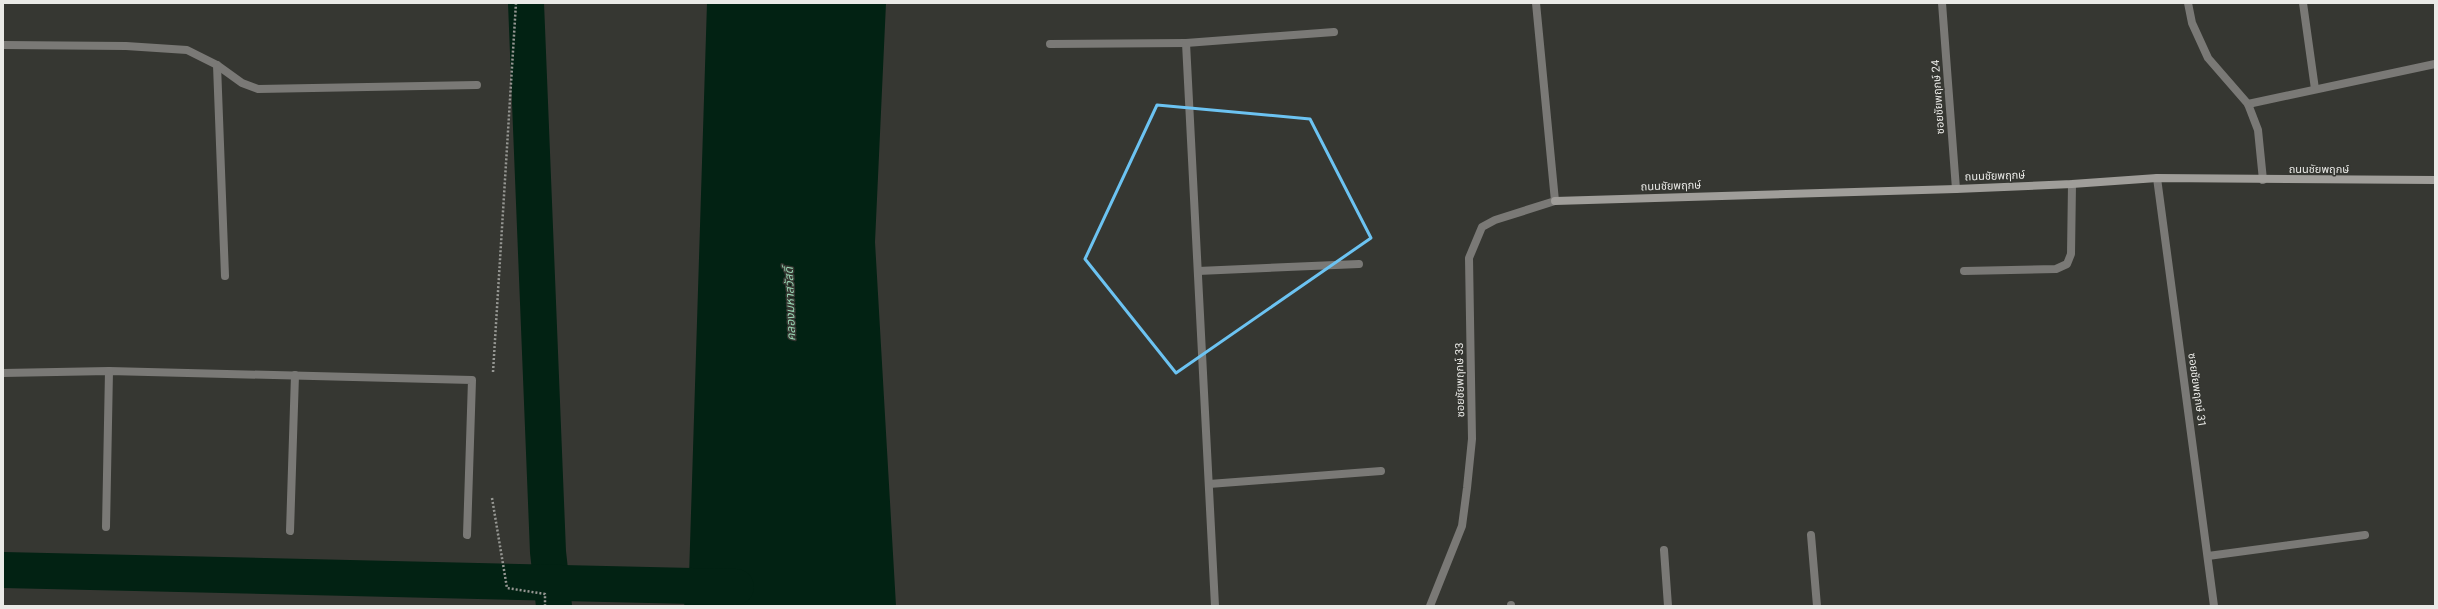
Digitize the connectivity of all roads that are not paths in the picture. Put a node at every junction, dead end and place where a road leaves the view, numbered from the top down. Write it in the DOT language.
graph roads {
  1 [pos="1536,3"];
  2 [pos="1942,3"];
  3 [pos="2188,3"];
  4 [pos="2303,3"];
  5 [pos="1334,32"];
  6 [pos="1186,43"];
  7 [pos="1050,44"];
  8 [pos="3,45"];
  9 [pos="2435,64"];
  10 [pos="217,65"];
  11 [pos="477,85"];
  12 [pos="2315,89"];
  13 [pos="2248,104"];
  14 [pos="2158,178"];
  15 [pos="2263,180"];
  16 [pos="2435,180"];
  17 [pos="2072,184"];
  18 [pos="1956,189"];
  19 [pos="1556,201"];
  20 [pos="1359,264"];
  21 [pos="1198,271"];
  22 [pos="1964,271"];
  23 [pos="225,276"];
  24 [pos="109,371"];
  25 [pos="3,373"];
  26 [pos="295,374"];
  27 [pos="1381,471"];
  28 [pos="1209,484"];
  29 [pos="106,527"];
  30 [pos="290,531"];
  31 [pos="467,535"];
  32 [pos="1811,535"];
  33 [pos="2364,535"];
  34 [pos="1664,550"];
  35 [pos="2208,556"];
  36 [pos="1215,606"];
  37 [pos="1430,606"];
  38 [pos="1668,606"];
  39 [pos="1817,606"];
  40 [pos="2214,606"];
  1 -- 19 [label="street"];
  2 -- 18 [label="street, ซอยชัยพฤกษ์ 24"];
  3 -- 13 [label="street"];
  4 -- 12 [label="street"];
  5 -- 6 [label="street"];
  6 -- 7 [label="street"];
  6 -- 21 [label="street"];
  8 -- 10 [label="street"];
  9 -- 12 [label="street"];
  10 -- 11 [label="street"];
  10 -- 23 [label="street"];
  12 -- 13 [label="street"];
  13 -- 15 [label="street"];
  14 -- 15 [label="street, ถนนชัยพฤกษ์"];
  14 -- 17 [label="street, ถนนชัยพฤกษ์"];
  14 -- 35 [label="street, ซอยชัยพฤกษ์ 31"];
  15 -- 16 [label="street, ถนนชัยพฤกษ์"];
  17 -- 18 [label="street, ถนนชัยพฤกษ์"];
  17 -- 22 [label="street"];
  18 -- 19 [label="street, ถนนชัยพฤกษ์"];
  19 -- 37 [label="street, ซอยชัยพฤกษ์ 33"];
  20 -- 21 [label="street"];
  21 -- 28 [label="street"];
  24 -- 25 [label="street"];
  24 -- 26 [label="street"];
  24 -- 29 [label="street"];
  26 -- 30 [label="street"];
  26 -- 31 [label="street"];
  27 -- 28 [label="street"];
  28 -- 36 [label="street"];
  32 -- 39 [label="street"];
  33 -- 35 [label="street"];
  34 -- 38 [label="street"];
  35 -- 40 [label="street, ซอยชัยพฤกษ์ 31"];
}
